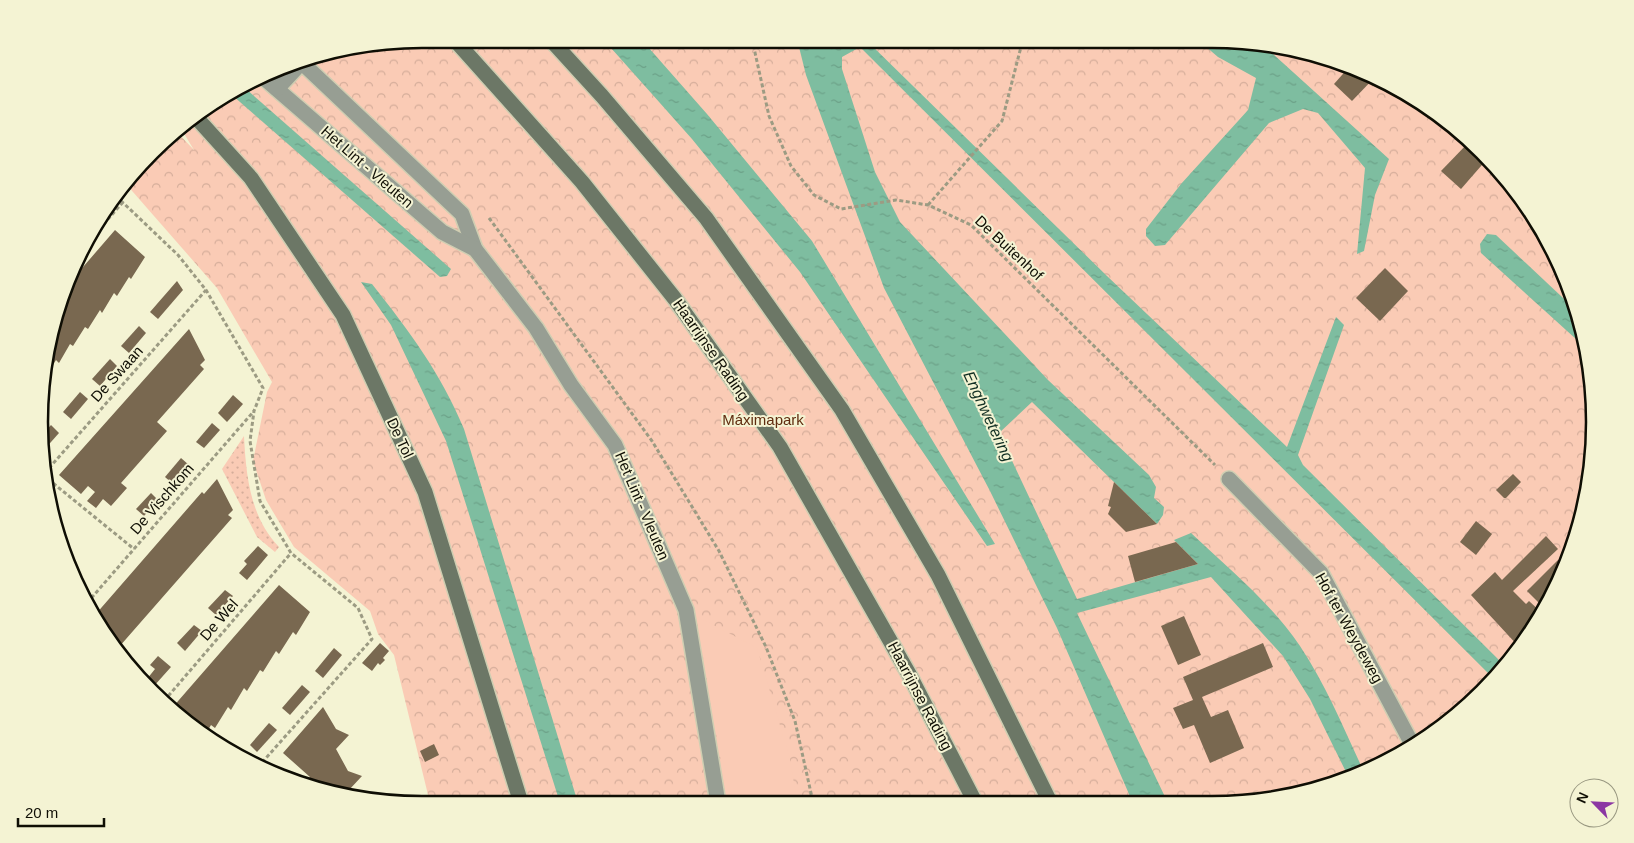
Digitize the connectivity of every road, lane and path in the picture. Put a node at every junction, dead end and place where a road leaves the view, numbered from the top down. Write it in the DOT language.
graph roads {
  1 [pos="462,48"];
  2 [pos="558,48"];
  3 [pos="754,48"];
  4 [pos="1021,48"];
  5 [pos="305,66"];
  6 [pos="292,70"];
  7 [pos="267,81"];
  8 [pos="277,89"];
  9 [pos="200,121"];
  10 [pos="123,202"];
  11 [pos="928,205"];
  12 [pos="107,221"];
  13 [pos="475,249"];
  14 [pos="206,290"];
  15 [pos="254,410"];
  16 [pos="50,466"];
  17 [pos="1229,479"];
  18 [pos="53,483"];
  19 [pos="134,549"];
  20 [pos="291,553"];
  21 [pos="92,597"];
  22 [pos="168,697"];
  23 [pos="1409,739"];
  24 [pos="264,761"];
  25 [pos="519,796"];
  26 [pos="717,796"];
  27 [pos="972,796"];
  28 [pos="1047,796"];
  1 -- 27 [label="main road, Haarrijnse Rading"];
  2 -- 28 [label="main road"];
  3 -- 11 [label="path, De Buitenhof"];
  4 -- 11 [label="path"];
  5 -- 13 [label="street, Het Lint - Vleuten"];
  6 -- 8 [label="street"];
  7 -- 8 [label="street, Het Lint - Vleuten"];
  8 -- 13 [label="street, Het Lint - Vleuten"];
  9 -- 25 [label="main road, De Tol"];
  10 -- 12 [label="path"];
  10 -- 14 [label="path"];
  11 -- 17 [label="path, De Buitenhof"];
  13 -- 26 [label="street, Het Lint - Vleuten"];
  14 -- 15 [label="path"];
  14 -- 16 [label="path, De Swaan"];
  15 -- 19 [label="path, De Vischkom"];
  15 -- 20 [label="path"];
  17 -- 23 [label="street, Hof ter Weydeweg"];
  18 -- 19 [label="path"];
  19 -- 21 [label="path, De Vischkom"];
  20 -- 22 [label="path, De Wel"];
  20 -- 24 [label="path"];
}
